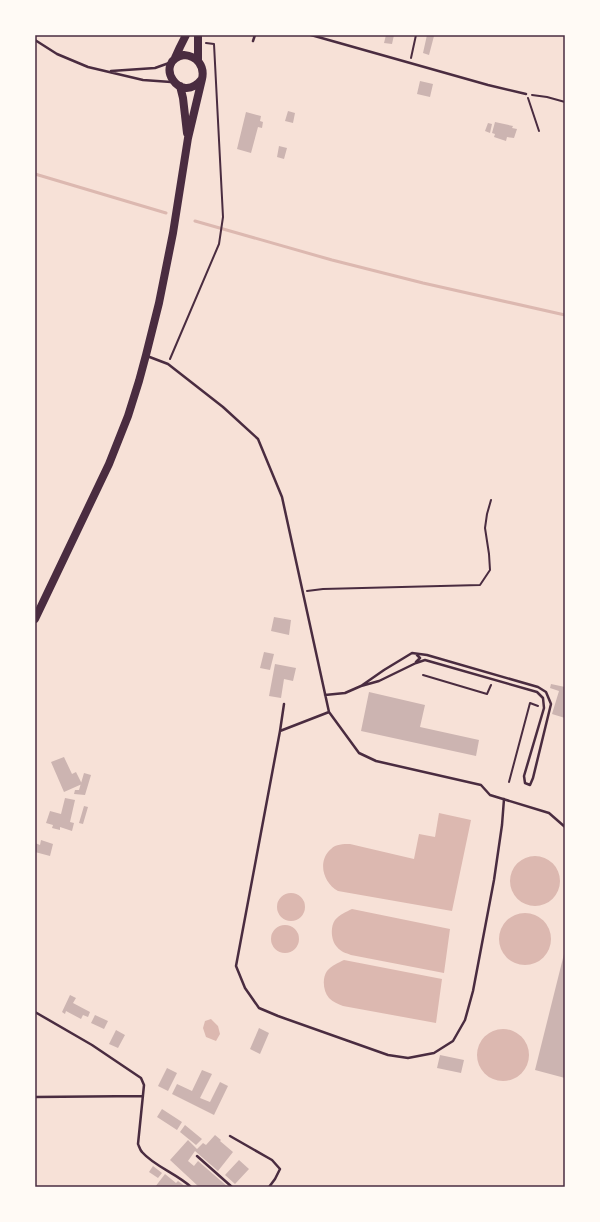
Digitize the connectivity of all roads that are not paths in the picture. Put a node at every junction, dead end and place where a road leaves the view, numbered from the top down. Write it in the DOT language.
graph roads {
  1 [pos="186,35"];
  2 [pos="255,35"];
  3 [pos="311,35"];
  4 [pos="197,38"];
  5 [pos="35,40"];
  6 [pos="253,41"];
  7 [pos="174,60"];
  8 [pos="198,60"];
  9 [pos="108,71"];
  10 [pos="202,78"];
  11 [pos="176,84"];
  12 [pos="526,94"];
  13 [pos="188,138"];
  14 [pos="146,356"];
  15 [pos="35,619"];
  16 [pos="416,654"];
  17 [pos="416,663"];
  18 [pos="361,686"];
  19 [pos="325,695"];
  20 [pos="284,704"];
  21 [pos="329,712"];
  22 [pos="280,731"];
  23 [pos="504,800"];
  24 [pos="565,827"];
  25 [pos="35,1012"];
  26 [pos="143,1096"];
  27 [pos="35,1097"];
  28 [pos="230,1136"];
  29 [pos="197,1156"];
  30 [pos="191,1187"];
  31 [pos="232,1187"];
  32 [pos="269,1187"];
  1 -- 7 [label="main road"];
  2 -- 6 [label="lane"];
  3 -- 12 [label="lane"];
  4 -- 8 [label="main road"];
  5 -- 9 [label="lane"];
  7 -- 8 [label="main road"];
  7 -- 9 [label="lane"];
  7 -- 11 [label="main road"];
  8 -- 10 [label="main road"];
  9 -- 11 [label="lane"];
  10 -- 11 [label="main road"];
  10 -- 13 [label="main road"];
  11 -- 13 [label="main road"];
  13 -- 14 [label="main road"];
  14 -- 15 [label="main road"];
  14 -- 19 [label="lane"];
  16 -- 17 [label="lane"];
  16 -- 17 [label="lane"];
  16 -- 18 [label="lane"];
  17 -- 18 [label="lane"];
  18 -- 19 [label="lane"];
  19 -- 21 [label="lane"];
  20 -- 22 [label="lane"];
  21 -- 22 [label="lane"];
  21 -- 23 [label="lane"];
  22 -- 23 [label="lane"];
  23 -- 24 [label="lane"];
  25 -- 26 [label="lane"];
  26 -- 27 [label="lane"];
  26 -- 30 [label="lane"];
  28 -- 32 [label="lane"];
  29 -- 31 [label="lane"];
}
